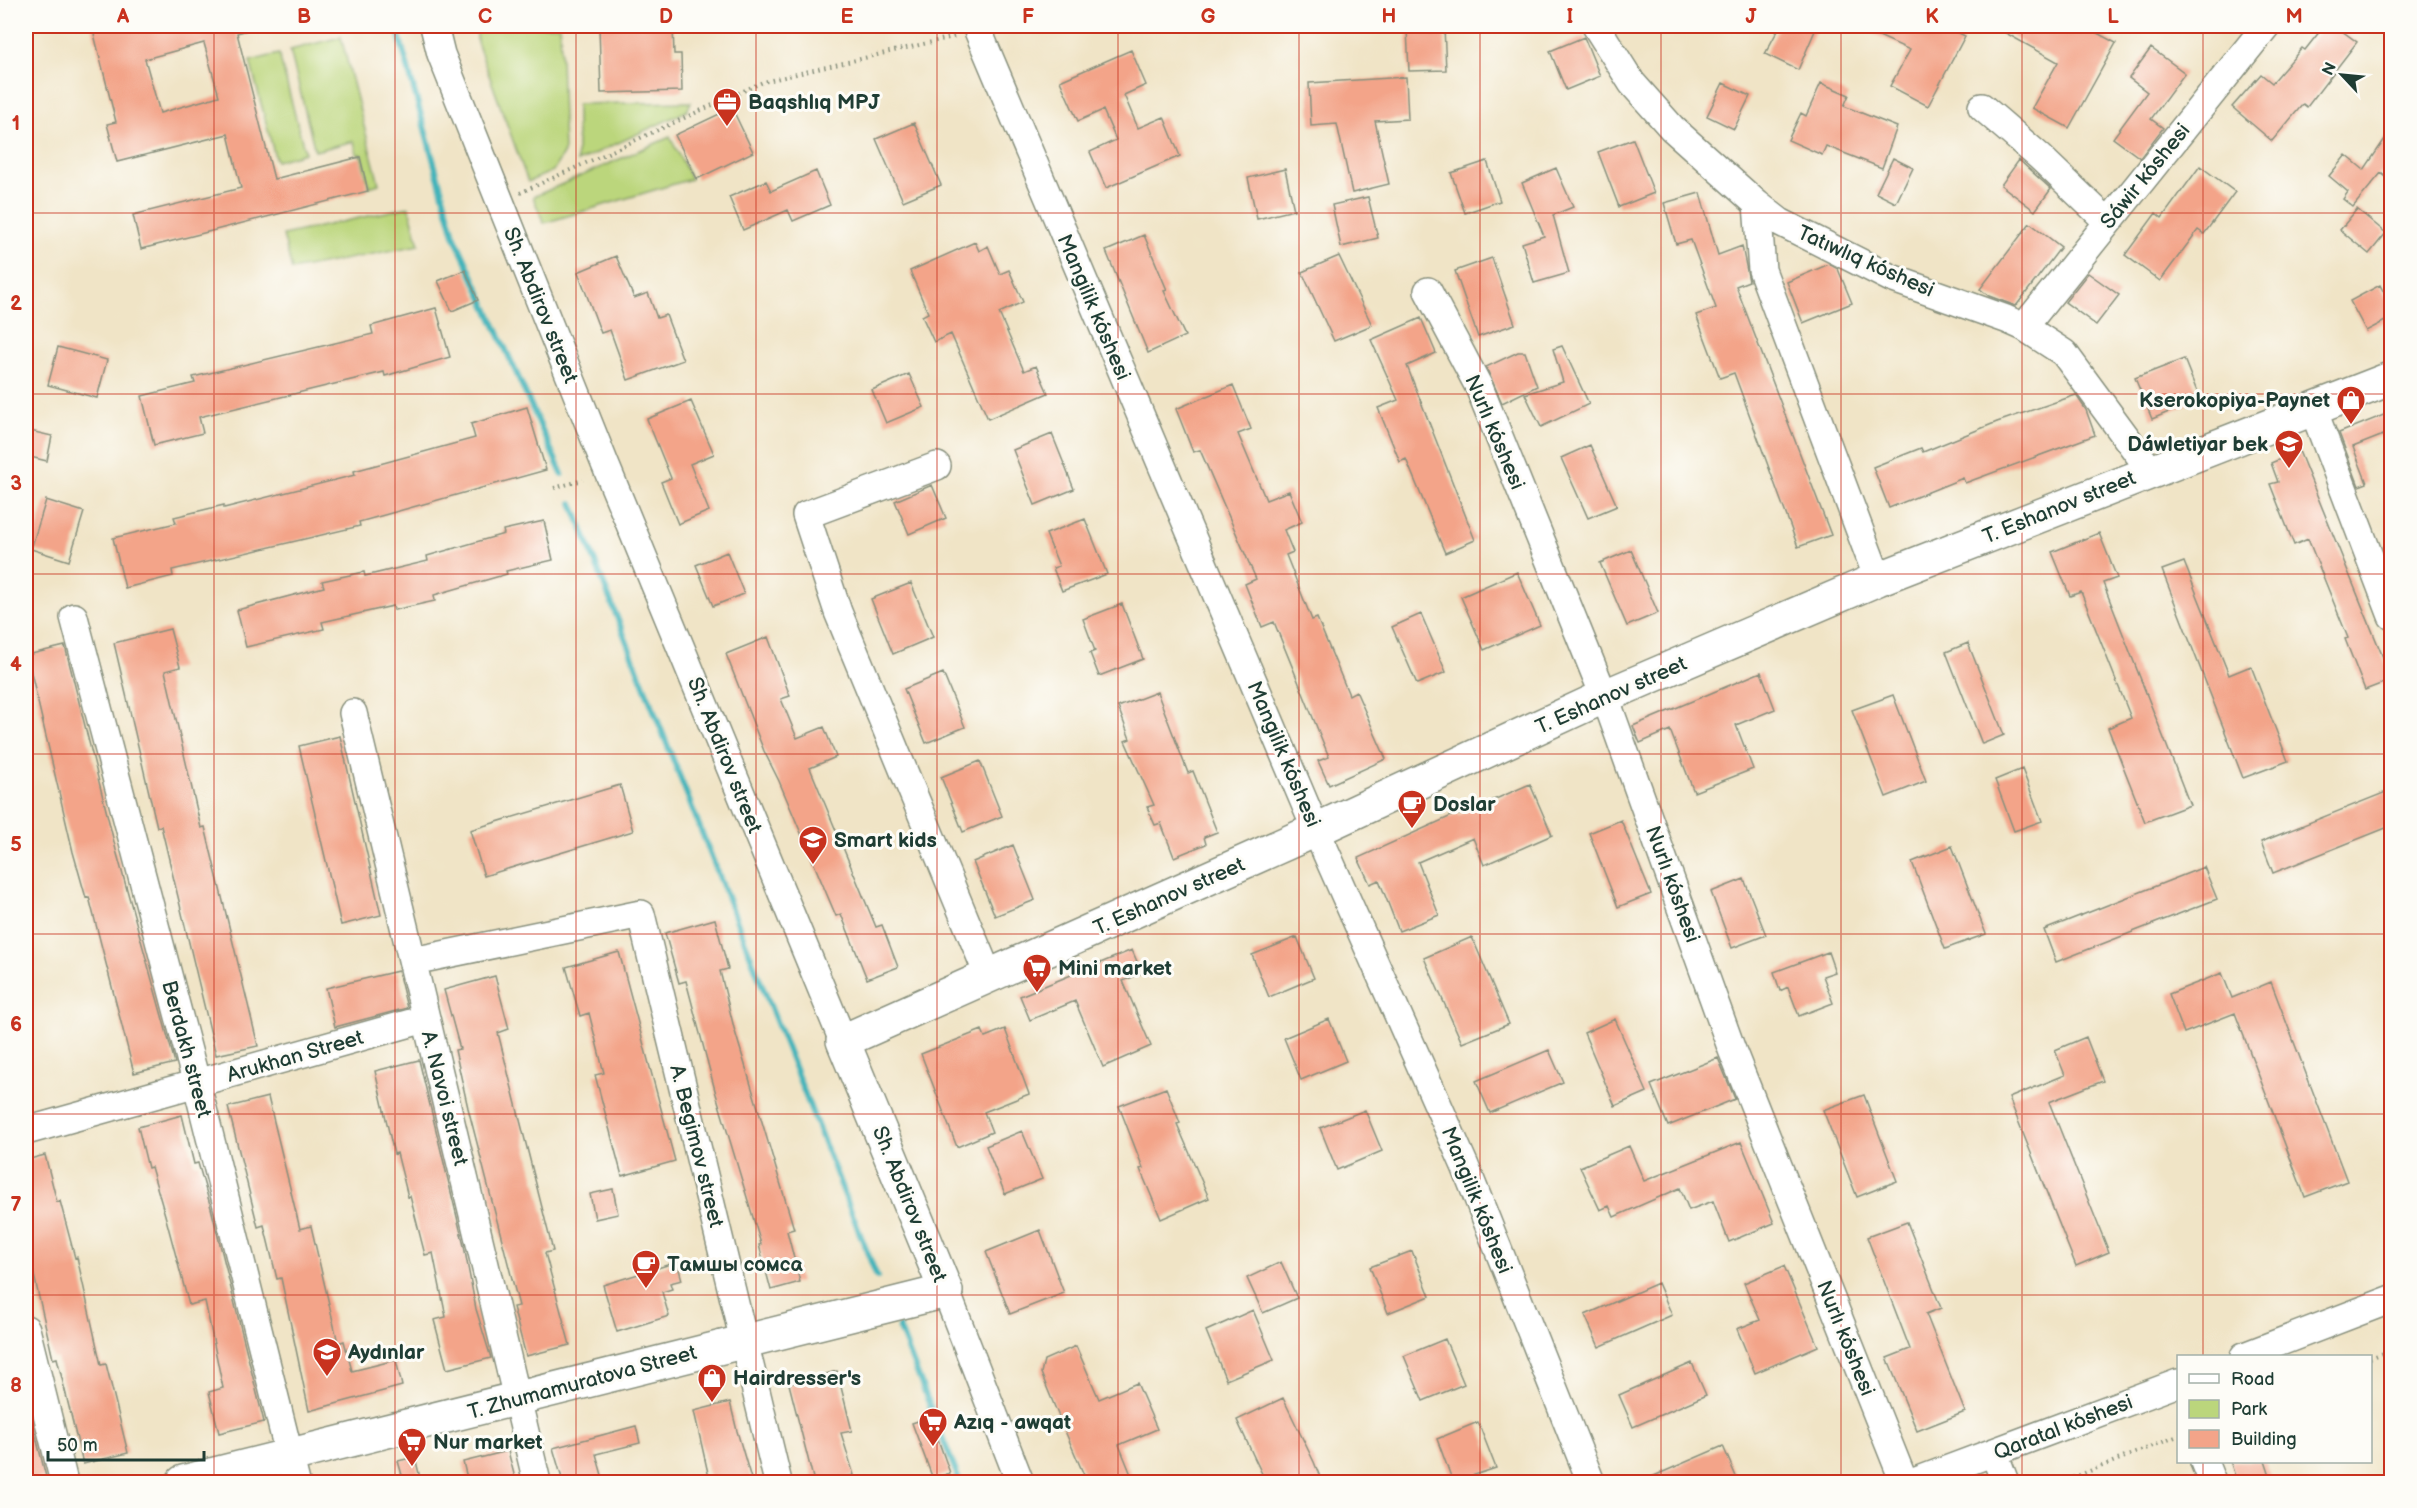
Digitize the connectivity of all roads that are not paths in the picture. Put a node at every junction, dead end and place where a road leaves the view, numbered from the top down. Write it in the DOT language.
graph roads {
  1 [pos="434,26"];
  2 [pos="1596,26"];
  3 [pos="2266,26"];
  4 [pos="976,27"];
  5 [pos="1982,107"];
  6 [pos="1757,204"];
  7 [pos="2108,222"];
  8 [pos="1428,291"];
  9 [pos="2024,327"];
  10 [pos="2391,378"];
  11 [pos="2313,409"];
  12 [pos="937,466"];
  13 [pos="2151,471"];
  14 [pos="1878,579"];
  15 [pos="2391,616"];
  16 [pos="74,617"];
  17 [pos="1603,697"];
  18 [pos="353,713"];
  19 [pos="1316,830"];
  20 [pos="413,961"];
  21 [pos="989,977"];
  22 [pos="425,1019"];
  23 [pos="843,1041"];
  24 [pos="197,1084"];
  25 [pos="26,1131"];
  26 [pos="946,1291"];
  27 [pos="2391,1299"];
  28 [pos="26,1329"];
  29 [pos="744,1340"];
  30 [pos="2247,1355"];
  31 [pos="2177,1384"];
  32 [pos="517,1398"];
  33 [pos="1994,1453"];
  34 [pos="2205,1463"];
  35 [pos="293,1470"];
  36 [pos="64,1482"];
  37 [pos="183,1482"];
  38 [pos="537,1482"];
  39 [pos="778,1482"];
  40 [pos="1020,1482"];
  41 [pos="1591,1482"];
  42 [pos="1904,1482"];
  43 [pos="1914,1482"];
  44 [pos="2005,1482"];
  45 [pos="2212,1482"];
  1 -- 23 [label="street, Sh. Abdirov street"];
  2 -- 6 [label="street, Tatıwlıq kóshesi"];
  3 -- 7 [label="street, Sáwir kóshesi"];
  4 -- 19 [label="street, Mangilik kóshesi"];
  5 -- 7 [label="street"];
  6 -- 9 [label="street, Tatıwlıq kóshesi"];
  6 -- 14 [label="street"];
  7 -- 9 [label="street, Sáwir kóshesi"];
  8 -- 17 [label="street, Nurlı kóshesi"];
  9 -- 13 [label="street, Tatıwlıq kóshesi"];
  10 -- 11 [label="main road, T. Eshanov street"];
  11 -- 13 [label="main road, T. Eshanov street"];
  11 -- 15 [label="street"];
  12 -- 21 [label="street"];
  13 -- 14 [label="main road, T. Eshanov street"];
  14 -- 17 [label="main road, T. Eshanov street"];
  16 -- 24 [label="street, Berdakh street"];
  17 -- 19 [label="main road, T. Eshanov street"];
  17 -- 42 [label="street, Nurlı kóshesi"];
  18 -- 20 [label="street, A. Navoi street"];
  19 -- 21 [label="main road, T. Eshanov street"];
  19 -- 41 [label="street, Mangilik kóshesi"];
  20 -- 22 [label="street, A. Navoi street"];
  20 -- 29 [label="street, A. Begimov street"];
  21 -- 23 [label="main road, T. Eshanov street"];
  22 -- 24 [label="street, Arukhan Street"];
  22 -- 32 [label="street, A. Navoi street"];
  23 -- 26 [label="main road, Sh. Abdirov street"];
  24 -- 25 [label="street, Arukhan Street"];
  24 -- 35 [label="street, Berdakh street"];
  26 -- 29 [label="main road, T. Zhumamuratova Street"];
  26 -- 40 [label="street, Sh. Abdirov street"];
  27 -- 30 [label="street"];
  28 -- 36 [label="street"];
  29 -- 32 [label="main road, T. Zhumamuratova Street"];
  29 -- 39 [label="street, A. Begimov street"];
  31 -- 33 [label="street, Qaratal kóshesi"];
  32 -- 35 [label="main road, T. Zhumamuratova Street"];
  32 -- 38 [label="street, A. Navoi street"];
  33 -- 43 [label="street, Qaratal kóshesi"];
  33 -- 44 [label="street"];
  34 -- 45 [label="street"];
  35 -- 37 [label="main road, T. Zhumamuratova Street"];
}
